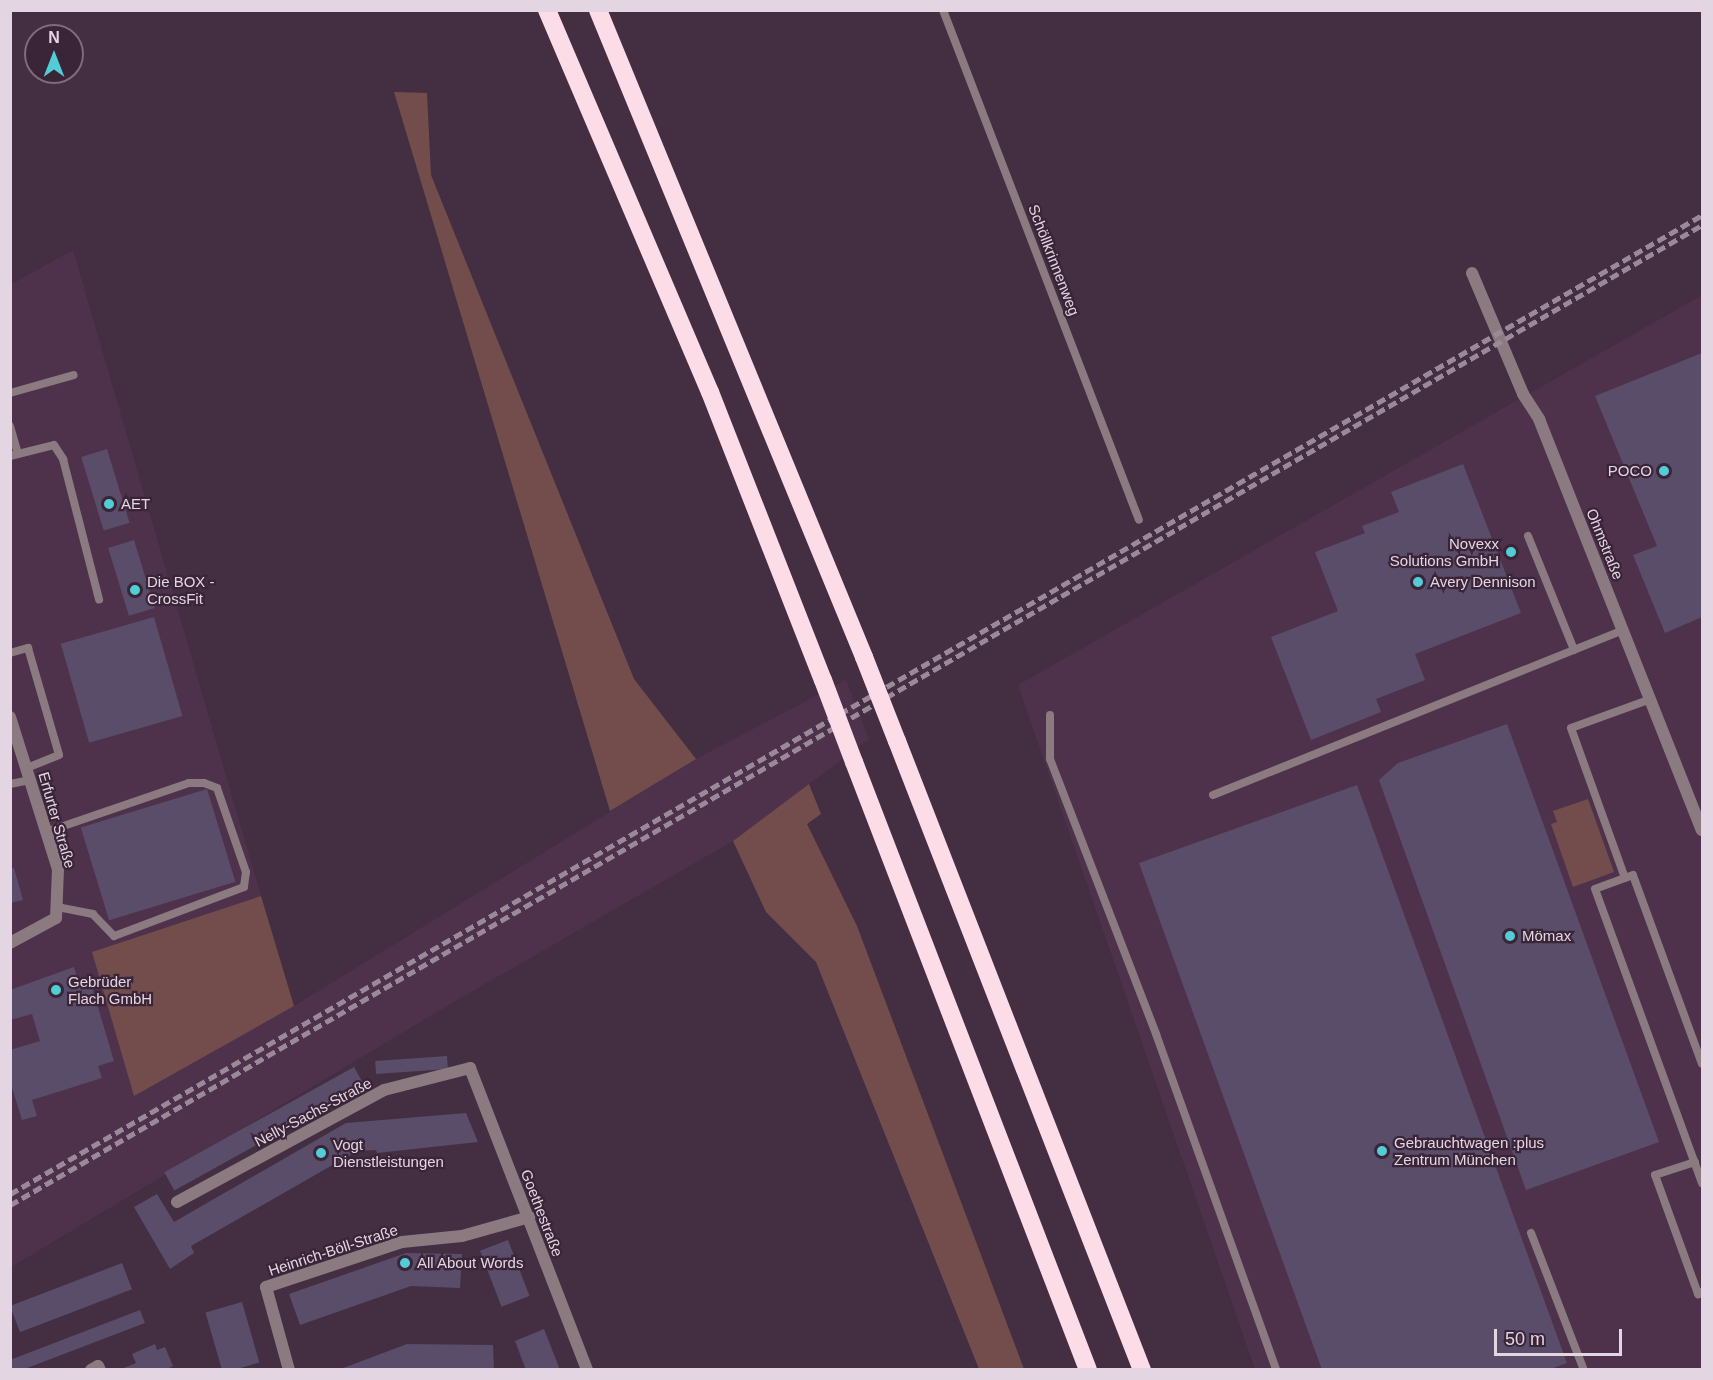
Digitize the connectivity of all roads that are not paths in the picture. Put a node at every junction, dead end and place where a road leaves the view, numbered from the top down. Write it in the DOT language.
graph roads {
  1 [pos="547,10"];
  2 [pos="598,10"];
  3 [pos="943,10"];
  4 [pos="1472,273"];
  5 [pos="74,375"];
  6 [pos="10,393"];
  7 [pos="10,426"];
  8 [pos="14,455"];
  9 [pos="1139,520"];
  10 [pos="1528,536"];
  11 [pos="99,599"];
  12 [pos="1623,630"];
  13 [pos="1575,650"];
  14 [pos="10,653"];
  15 [pos="1651,699"];
  16 [pos="1050,715"];
  17 [pos="10,717"];
  18 [pos="26,768"];
  19 [pos="30,780"];
  20 [pos="10,784"];
  21 [pos="1213,795"];
  22 [pos="1702,825"];
  23 [pos="46,832"];
  24 [pos="1625,878"];
  25 [pos="57,907"];
  26 [pos="10,943"];
  27 [pos="1702,1064"];
  28 [pos="470,1068"];
  29 [pos="1695,1162"];
  30 [pos="1702,1183"];
  31 [pos="177,1202"];
  32 [pos="529,1217"];
  33 [pos="1531,1233"];
  34 [pos="1702,1292"];
  35 [pos="91,1370"];
  36 [pos="100,1370"];
  37 [pos="290,1370"];
  38 [pos="587,1370"];
  39 [pos="1088,1370"];
  40 [pos="1142,1370"];
  41 [pos="1276,1370"];
  42 [pos="1584,1370"];
  1 -- 39 [label="highway, bridge"];
  2 -- 40 [label="highway, bridge"];
  3 -- 9 [label="lane, Schöllkrinnenweg"];
  4 -- 12 [label="street, Ohmstraße"];
  5 -- 6 [label="lane"];
  7 -- 8 [label="lane"];
  8 -- 11 [label="lane"];
  10 -- 13 [label="lane"];
  12 -- 13 [label="lane"];
  12 -- 15 [label="street, Ohmstraße"];
  13 -- 21 [label="lane"];
  14 -- 18 [label="lane"];
  15 -- 22 [label="street, Ohmstraße"];
  15 -- 24 [label="lane"];
  16 -- 41 [label="lane"];
  17 -- 18 [label="street, Erfurter Straße"];
  18 -- 19 [label="street, Erfurter Straße"];
  19 -- 20 [label="lane"];
  19 -- 23 [label="street, Erfurter Straße"];
  23 -- 25 [label="street, Erfurter Straße"];
  23 -- 25 [label="lane"];
  24 -- 27 [label="lane"];
  24 -- 29 [label="lane"];
  25 -- 26 [label="street"];
  28 -- 31 [label="street, Nelly-Sachs-Straße"];
  28 -- 32 [label="street, Goethestraße"];
  29 -- 30 [label="lane"];
  29 -- 34 [label="lane"];
  32 -- 37 [label="street, Heinrich-Böll-Straße"];
  32 -- 38 [label="street, Goethestraße"];
  33 -- 42 [label="lane"];
  35 -- 36 [label="street"];
}
